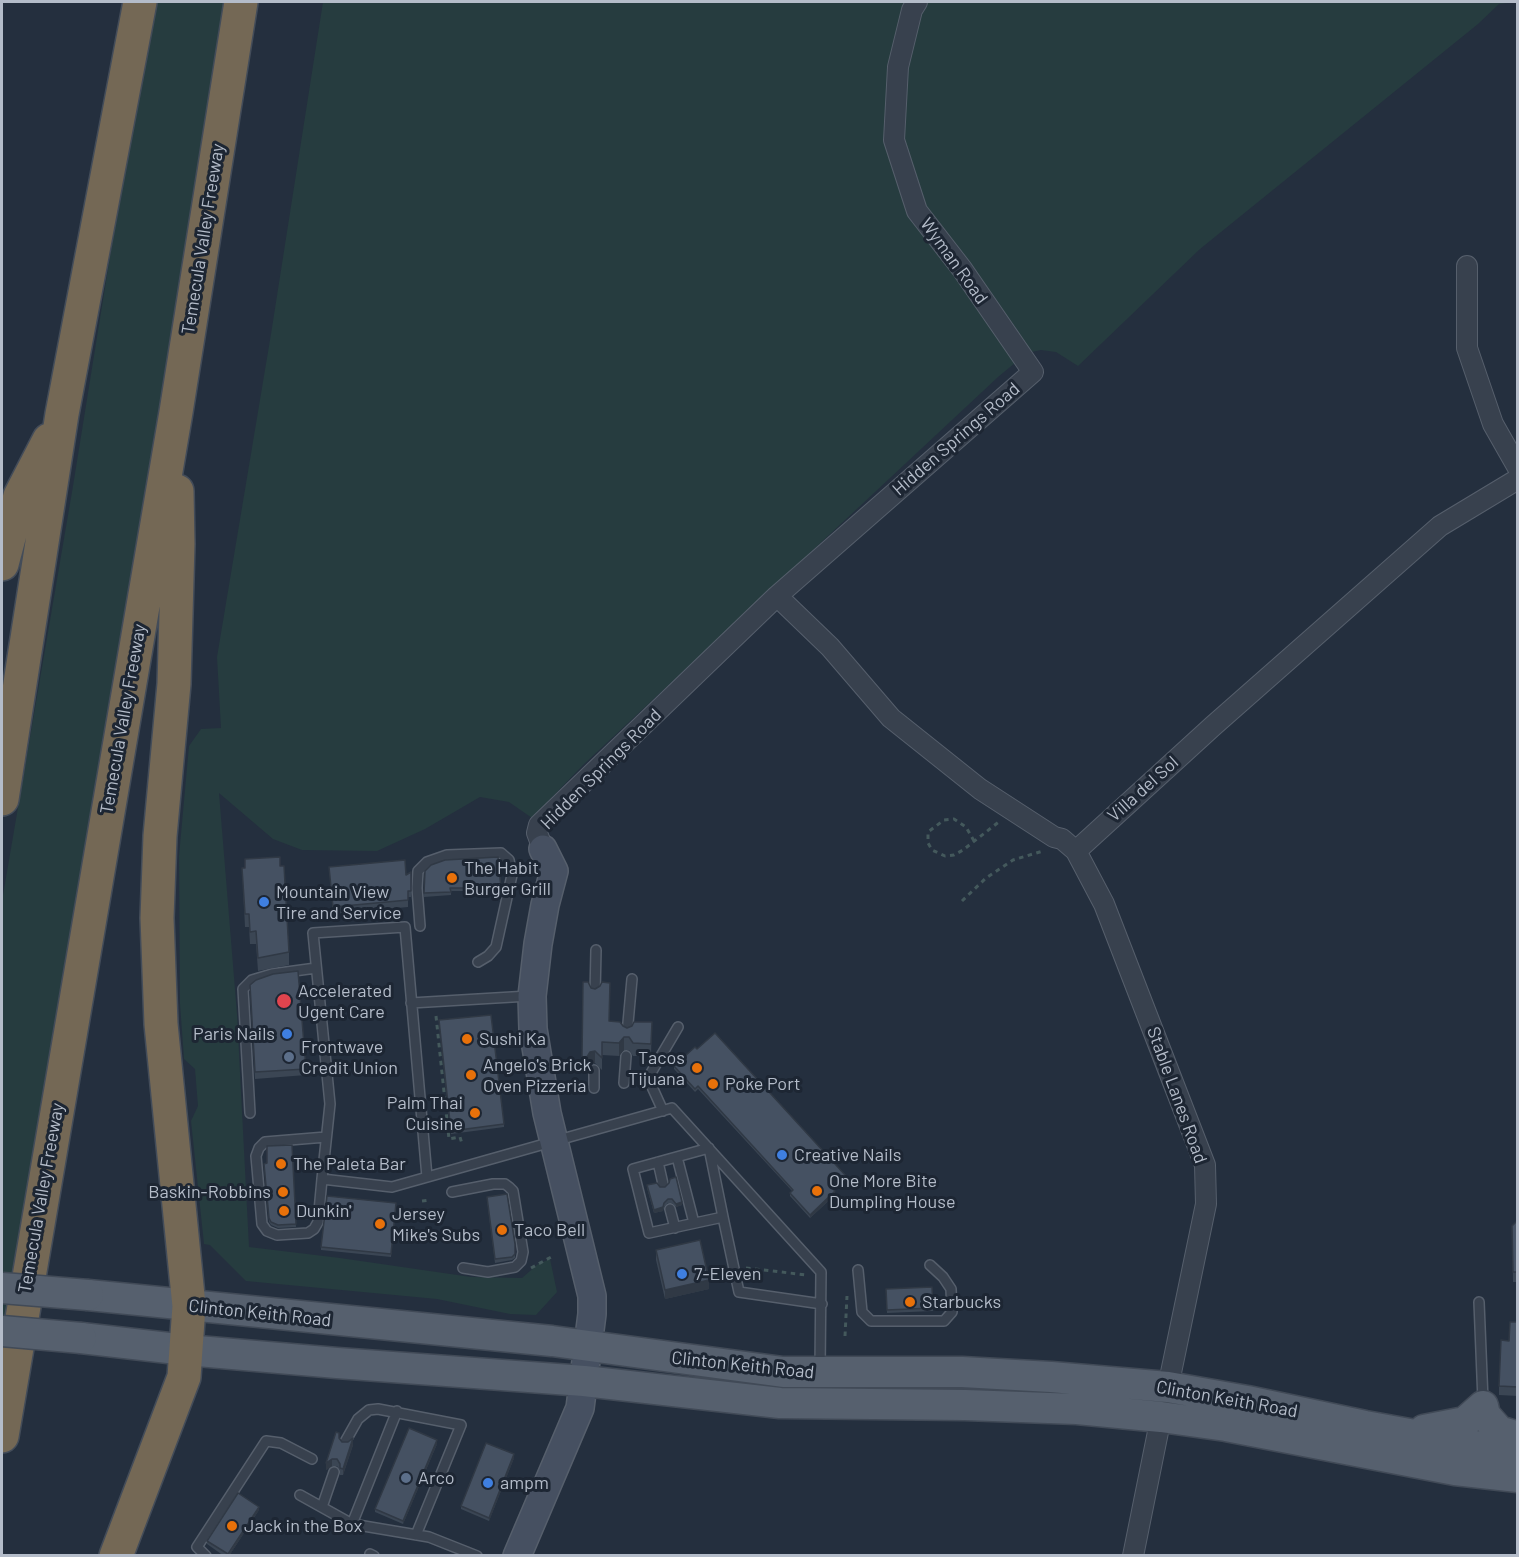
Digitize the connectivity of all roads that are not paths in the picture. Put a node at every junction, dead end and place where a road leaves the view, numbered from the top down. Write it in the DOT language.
graph roads {
  1 [pos="141,2"];
  2 [pos="241,2"];
  3 [pos="917,2"];
  4 [pos="1467,266"];
  5 [pos="1033,372"];
  6 [pos="176,412"];
  7 [pos="62,414"];
  8 [pos="1518,468"];
  9 [pos="1518,479"];
  10 [pos="2,564"];
  11 [pos="777,596"];
  12 [pos="2,799"];
  13 [pos="1069,845"];
  14 [pos="543,849"];
  15 [pos="420,926"];
  16 [pos="596,950"];
  17 [pos="478,962"];
  18 [pos="316,968"];
  19 [pos="632,979"];
  20 [pos="595,995"];
  21 [pos="532,996"];
  22 [pos="411,1003"];
  23 [pos="678,1027"];
  24 [pos="627,1034"];
  25 [pos="626,1056"];
  26 [pos="594,1070"];
  27 [pos="624,1083"];
  28 [pos="594,1088"];
  29 [pos="663,1111"];
  30 [pos="250,1113"];
  31 [pos="326,1137"];
  32 [pos="554,1140"];
  33 [pos="709,1148"];
  34 [pos="677,1157"];
  35 [pos="658,1162"];
  36 [pos="427,1177"];
  37 [pos="322,1179"];
  38 [pos="663,1184"];
  39 [pos="452,1192"];
  40 [pos="670,1209"];
  41 [pos="723,1217"];
  42 [pos="694,1224"];
  43 [pos="675,1228"];
  44 [pos="930,1265"];
  45 [pos="463,1268"];
  46 [pos="858,1270"];
  47 [pos="2,1288"];
  48 [pos="1479,1302"];
  49 [pos="822,1304"];
  50 [pos="189,1306"];
  51 [pos="2,1330"];
  52 [pos="588,1347"];
  53 [pos="186,1350"];
  54 [pos="820,1373"];
  55 [pos="584,1381"];
  56 [pos="1168,1387"];
  57 [pos="965,1405"];
  58 [pos="1483,1406"];
  59 [pos="397,1412"];
  60 [pos="1304,1413"];
  61 [pos="1161,1417"];
  62 [pos="1400,1432"];
  63 [pos="2,1436"];
  64 [pos="1518,1437"];
  65 [pos="345,1442"];
  66 [pos="1518,1449"];
  67 [pos="312,1459"];
  68 [pos="334,1472"];
  69 [pos="1518,1477"];
  70 [pos="300,1495"];
  71 [pos="322,1507"];
  72 [pos="352,1524"];
  73 [pos="416,1535"];
  74 [pos="116,1556"];
  75 [pos="206,1556"];
  76 [pos="477,1556"];
  77 [pos="517,1556"];
  78 [pos="1133,1556"];
  1 -- 7 [label="highway"];
  2 -- 6 [label="highway, Temecula Valley Freeway"];
  3 -- 5 [label="street, Wyman Road"];
  4 -- 8 [label="street"];
  5 -- 11 [label="street, Hidden Springs Road"];
  6 -- 50 [label="highway"];
  6 -- 63 [label="highway, Temecula Valley Freeway"];
  7 -- 10 [label="highway"];
  7 -- 12 [label="highway"];
  9 -- 13 [label="street, Villa del Sol"];
  11 -- 13 [label="street"];
  11 -- 14 [label="street, Hidden Springs Road"];
  13 -- 56 [label="street, Stable Lanes Road"];
  14 -- 21 [label="street, Hidden Springs Road"];
  15 -- 17 [label="lane"];
  16 -- 20 [label="lane"];
  18 -- 22 [label="lane"];
  18 -- 30 [label="lane"];
  18 -- 31 [label="lane"];
  19 -- 24 [label="lane"];
  21 -- 22 [label="lane"];
  21 -- 32 [label="street, Hidden Springs Road"];
  22 -- 36 [label="lane"];
  23 -- 29 [label="lane"];
  25 -- 27 [label="lane"];
  26 -- 28 [label="lane"];
  29 -- 32 [label="lane"];
  29 -- 33 [label="lane"];
  31 -- 37 [label="lane"];
  31 -- 37 [label="lane"];
  32 -- 36 [label="lane"];
  32 -- 52 [label="street, Hidden Springs Road"];
  33 -- 34 [label="lane"];
  33 -- 41 [label="lane"];
  33 -- 49 [label="lane"];
  34 -- 35 [label="lane"];
  34 -- 42 [label="lane"];
  35 -- 38 [label="lane"];
  35 -- 43 [label="lane"];
  36 -- 37 [label="lane"];
  39 -- 45 [label="lane"];
  40 -- 43 [label="lane"];
  41 -- 42 [label="lane"];
  41 -- 49 [label="lane"];
  42 -- 43 [label="lane"];
  44 -- 46 [label="lane"];
  47 -- 50 [label="main road, Clinton Keith Road, bridge"];
  48 -- 58 [label="lane"];
  49 -- 54 [label="lane"];
  50 -- 52 [label="main road, Clinton Keith Road"];
  50 -- 53 [label="highway"];
  51 -- 53 [label="main road, Clinton Keith Road, bridge"];
  52 -- 54 [label="main road, Clinton Keith Road"];
  52 -- 55 [label="street, Hidden Springs Road"];
  53 -- 55 [label="main road, Clinton Keith Road"];
  53 -- 74 [label="highway"];
  54 -- 56 [label="main road, Clinton Keith Road"];
  55 -- 57 [label="main road, Clinton Keith Road"];
  55 -- 77 [label="street, Hidden Springs Road"];
  56 -- 57 [label="main road"];
  56 -- 60 [label="main road, Clinton Keith Road"];
  57 -- 61 [label="main road, Clinton Keith Road"];
  58 -- 62 [label="main road"];
  58 -- 64 [label="main road"];
  59 -- 65 [label="lane"];
  59 -- 72 [label="lane"];
  59 -- 73 [label="lane"];
  60 -- 61 [label="main road"];
  60 -- 62 [label="main road, Clinton Keith Road"];
  61 -- 69 [label="main road, Clinton Keith Road"];
  61 -- 78 [label="street"];
  62 -- 66 [label="main road, Clinton Keith Road"];
  67 -- 75 [label="lane"];
  68 -- 71 [label="lane"];
  70 -- 71 [label="lane"];
  71 -- 72 [label="lane"];
  72 -- 73 [label="lane"];
  73 -- 76 [label="lane"];
}
